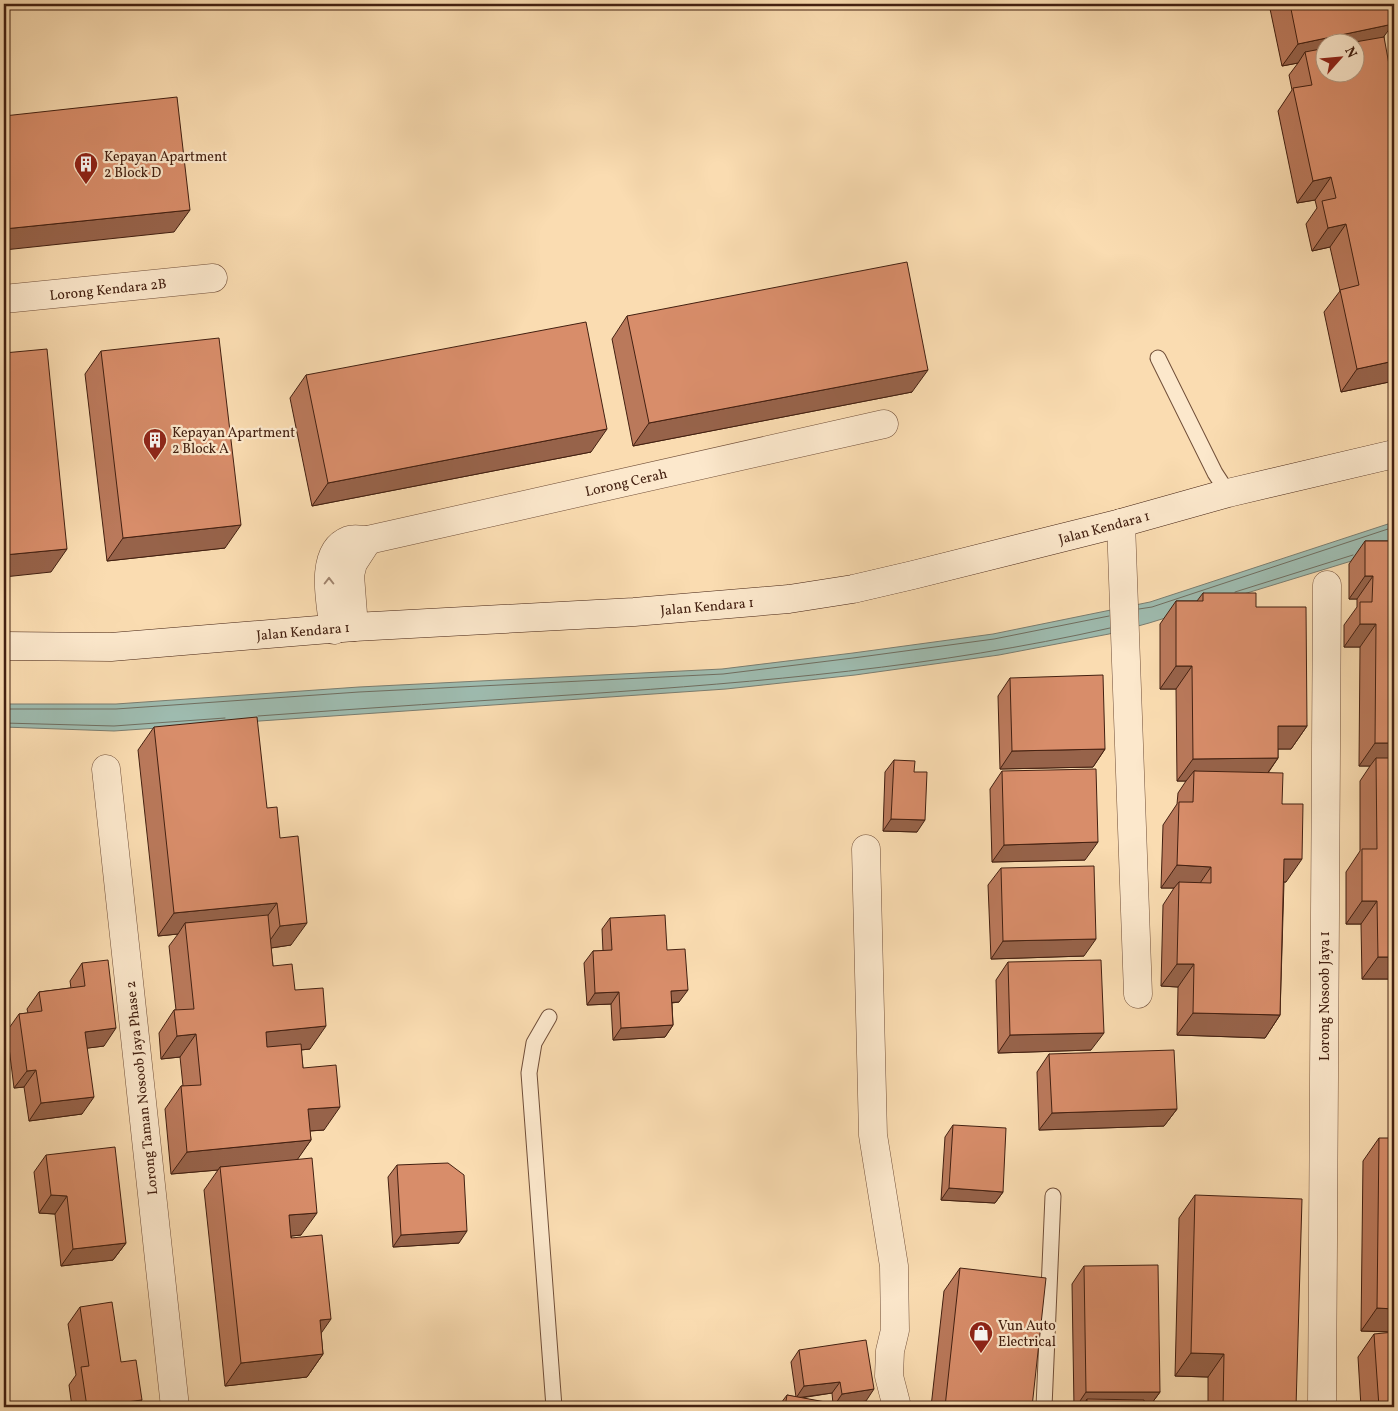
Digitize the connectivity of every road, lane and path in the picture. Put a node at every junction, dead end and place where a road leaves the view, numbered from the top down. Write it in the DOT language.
graph roads {
  1 [pos="213,278"];
  2 [pos="4,299"];
  3 [pos="1158,358"];
  4 [pos="884,424"];
  5 [pos="1394,454"];
  6 [pos="1228,493"];
  7 [pos="1121,523"];
  8 [pos="1327,585"];
  9 [pos="344,628"];
  10 [pos="4,646"];
  11 [pos="106,769"];
  12 [pos="866,849"];
  13 [pos="1138,994"];
  14 [pos="549,1017"];
  15 [pos="1053,1196"];
  16 [pos="175,1407"];
  17 [pos="554,1407"];
  18 [pos="897,1407"];
  19 [pos="1044,1407"];
  20 [pos="1322,1407"];
  1 -- 2 [label="street, Lorong Kendara 2B"];
  3 -- 6 [label="lane"];
  4 -- 9 [label="street, Lorong Cerah"];
  5 -- 6 [label="street, Jalan Kendara 1"];
  6 -- 7 [label="street, Jalan Kendara 1"];
  7 -- 9 [label="street, Jalan Kendara 1"];
  7 -- 13 [label="street"];
  8 -- 20 [label="street, Lorong Nosoob Jaya 1"];
  9 -- 10 [label="street, Jalan Kendara 1"];
  11 -- 16 [label="street, Lorong Taman Nosoob Jaya Phase 2"];
  12 -- 18 [label="street"];
  14 -- 17 [label="lane"];
  15 -- 19 [label="lane"];
}
